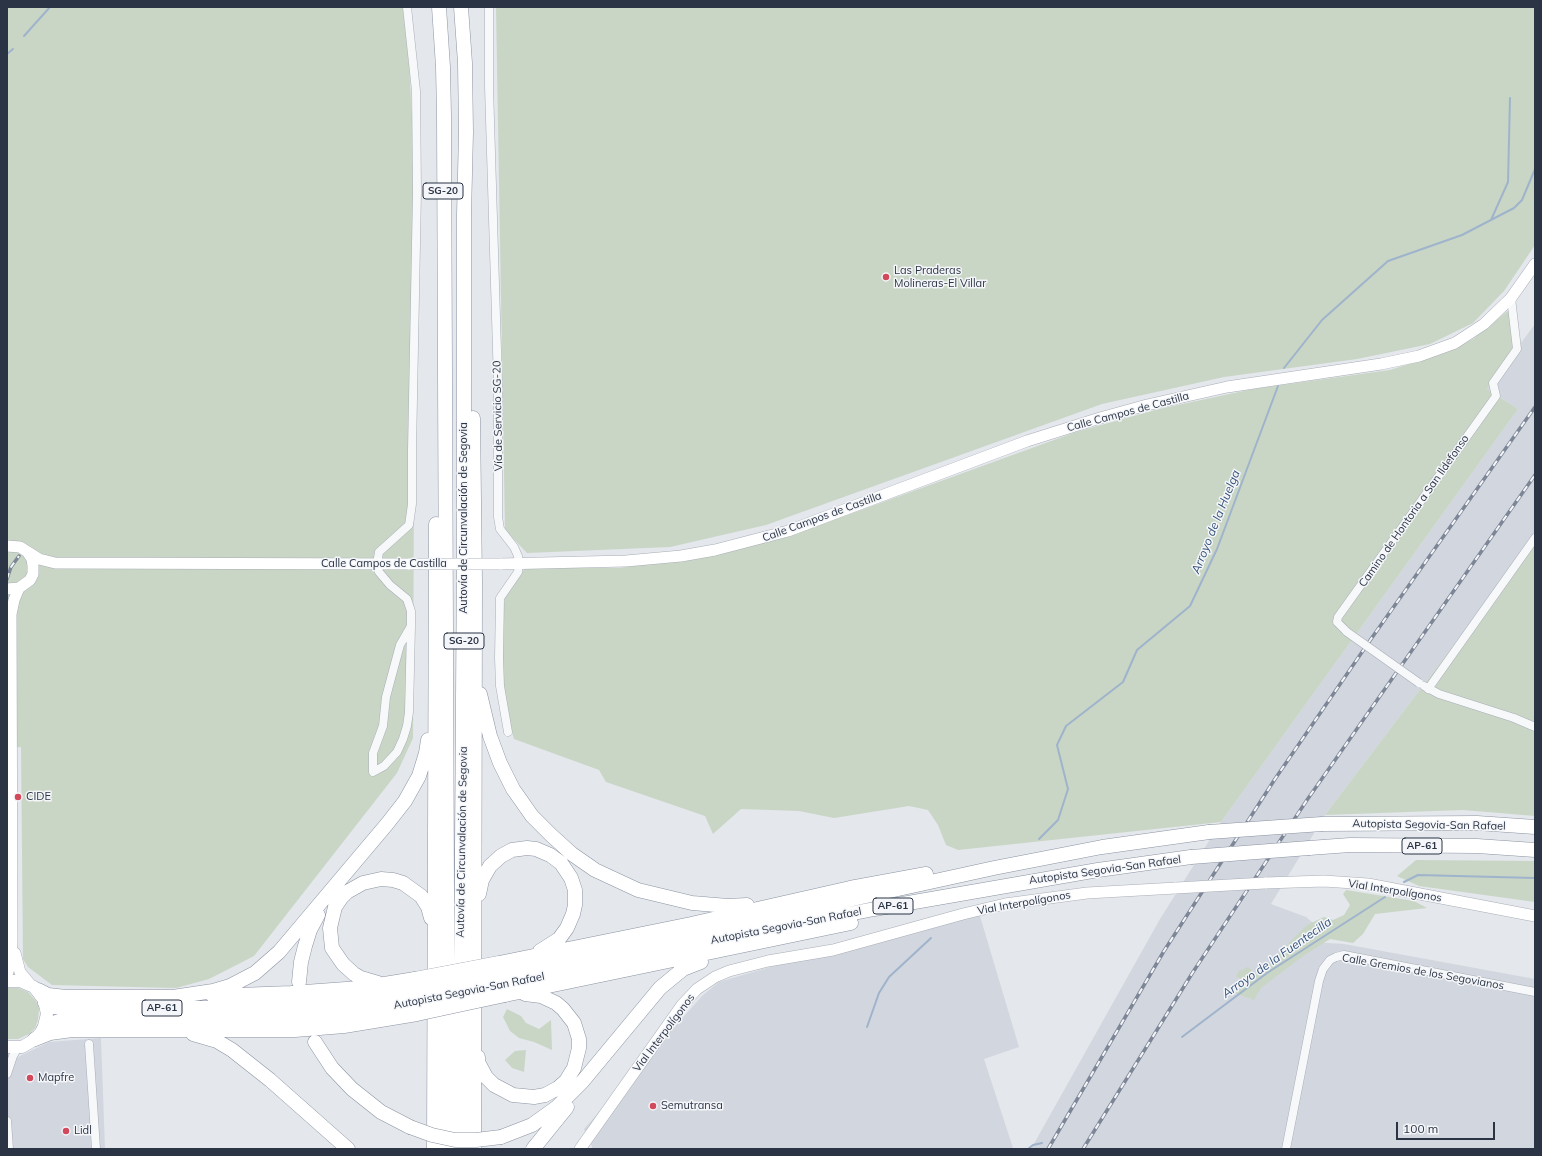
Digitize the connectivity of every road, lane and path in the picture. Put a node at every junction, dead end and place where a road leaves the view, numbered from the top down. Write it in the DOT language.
graph roads {
  1 [pos="407,7"];
  2 [pos="439,7"];
  3 [pos="461,7"];
  4 [pos="489,7"];
  5 [pos="466,132"];
  6 [pos="1535,264"];
  7 [pos="443,266"];
  8 [pos="1511,298"];
  9 [pos="1535,538"];
  10 [pos="7,546"];
  11 [pos="28,553"];
  12 [pos="55,563"];
  13 [pos="377,564"];
  14 [pos="519,564"];
  15 [pos="33,574"];
  16 [pos="475,582"];
  17 [pos="19,588"];
  18 [pos="7,589"];
  19 [pos="7,597"];
  20 [pos="11,614"];
  21 [pos="411,626"];
  22 [pos="435,668"];
  23 [pos="1428,689"];
  24 [pos="1535,727"];
  25 [pos="508,732"];
  26 [pos="1535,827"];
  27 [pos="1102,847"];
  28 [pos="1535,850"];
  29 [pos="360,856"];
  30 [pos="1098,870"];
  31 [pos="850,888"];
  32 [pos="1535,916"];
  33 [pos="475,932"];
  34 [pos="783,938"];
  35 [pos="12,942"];
  36 [pos="434,948"];
  37 [pos="516,959"];
  38 [pos="7,975"];
  39 [pos="502,979"];
  40 [pos="670,979"];
  41 [pos="7,981"];
  42 [pos="299,982"];
  43 [pos="398,982"];
  44 [pos="34,987"];
  45 [pos="1535,992"];
  46 [pos="174,997"];
  47 [pos="416,997"];
  48 [pos="45,1003"];
  49 [pos="171,1030"];
  50 [pos="39,1035"];
  51 [pos="475,1037"];
  52 [pos="314,1042"];
  53 [pos="90,1044"];
  54 [pos="12,1047"];
  55 [pos="7,1074"];
  56 [pos="7,1121"];
  57 [pos="9,1149"];
  58 [pos="96,1149"];
  59 [pos="348,1149"];
  60 [pos="434,1149"];
  61 [pos="448,1149"];
  62 [pos="460,1149"];
  63 [pos="474,1149"];
  64 [pos="533,1149"];
  65 [pos="580,1149"];
  66 [pos="1286,1149"];
  1 -- 13 [label="street"];
  2 -- 7 [label="highway, Autovía de Circunvalación de Segovia / SG-20"];
  3 -- 5 [label="highway, Autovía de Circunvalación de Segovia / SG-20"];
  4 -- 14 [label="street, Vía de Servicio SG-20"];
  5 -- 16 [label="highway"];
  5 -- 62 [label="highway, Autovía de Circunvalación de Segovia / SG-20"];
  6 -- 8 [label="main road, Calle Campos de Castilla"];
  7 -- 22 [label="highway"];
  7 -- 61 [label="highway, Autovía de Circunvalación de Segovia / SG-20"];
  8 -- 14 [label="main road, Calle Campos de Castilla"];
  8 -- 23 [label="street, Camino de Hontoria a San Ildefonso, bridge"];
  9 -- 23 [label="street"];
  10 -- 11 [label="main road, Calle Campos de Castilla"];
  11 -- 12 [label="main road, Calle Campos de Castilla"];
  11 -- 15 [label="main road"];
  12 -- 13 [label="main road, Calle Campos de Castilla"];
  12 -- 15 [label="main road, Calle Campos de Castilla"];
  13 -- 14 [label="main road, Calle Campos de Castilla, bridge"];
  13 -- 21 [label="street"];
  14 -- 25 [label="street"];
  15 -- 17 [label="main road, Calle Campos de Castilla"];
  16 -- 31 [label="highway"];
  16 -- 33 [label="highway"];
  17 -- 18 [label="main road"];
  17 -- 20 [label="main road, Calle Campos de Castilla"];
  19 -- 20 [label="main road, Calle Campos de Castilla"];
  20 -- 35 [label="main road, Calle Campos de Castilla"];
  21 -- 21 [label="street"];
  22 -- 29 [label="highway"];
  22 -- 36 [label="highway"];
  23 -- 24 [label="street, Camino de Hontoria a San Ildefonso"];
  26 -- 27 [label="highway, Autopista Segovia-San Rafael / AP-61, bridge"];
  27 -- 31 [label="highway"];
  27 -- 39 [label="highway, Autopista Segovia-San Rafael / AP-61"];
  28 -- 30 [label="highway, Autopista Segovia-San Rafael / AP-61, bridge"];
  29 -- 42 [label="highway"];
  29 -- 46 [label="highway"];
  30 -- 34 [label="highway"];
  30 -- 39 [label="highway, Autopista Segovia-San Rafael / AP-61"];
  31 -- 37 [label="highway"];
  32 -- 65 [label="main road, Vial Interpolígonos, bridge"];
  33 -- 37 [label="highway"];
  33 -- 51 [label="highway"];
  34 -- 39 [label="highway"];
  34 -- 40 [label="highway"];
  35 -- 38 [label="main road, Calle Campos de Castilla"];
  35 -- 44 [label="main road, Calle Campos de Castilla"];
  36 -- 43 [label="highway"];
  36 -- 60 [label="highway"];
  37 -- 39 [label="highway"];
  39 -- 47 [label="highway, Autopista Segovia-San Rafael / AP-61, bridge"];
  39 -- 47 [label="highway, bridge"];
  39 -- 51 [label="highway"];
  40 -- 52 [label="highway, bridge"];
  40 -- 64 [label="highway"];
  41 -- 44 [label="main road"];
  43 -- 46 [label="highway"];
  43 -- 47 [label="highway"];
  44 -- 46 [label="highway"];
  44 -- 48 [label="main road"];
  45 -- 66 [label="street, Calle Gremios de los Segovianos"];
  47 -- 48 [label="highway, Autopista Segovia-San Rafael / AP-61"];
  47 -- 49 [label="highway"];
  47 -- 50 [label="highway, Autopista Segovia-San Rafael / AP-61"];
  48 -- 50 [label="main road"];
  49 -- 50 [label="highway"];
  49 -- 59 [label="highway"];
  50 -- 54 [label="main road, AP-61"];
  51 -- 63 [label="highway"];
  53 -- 58 [label="street"];
  54 -- 55 [label="street"];
  56 -- 57 [label="street"];
}
